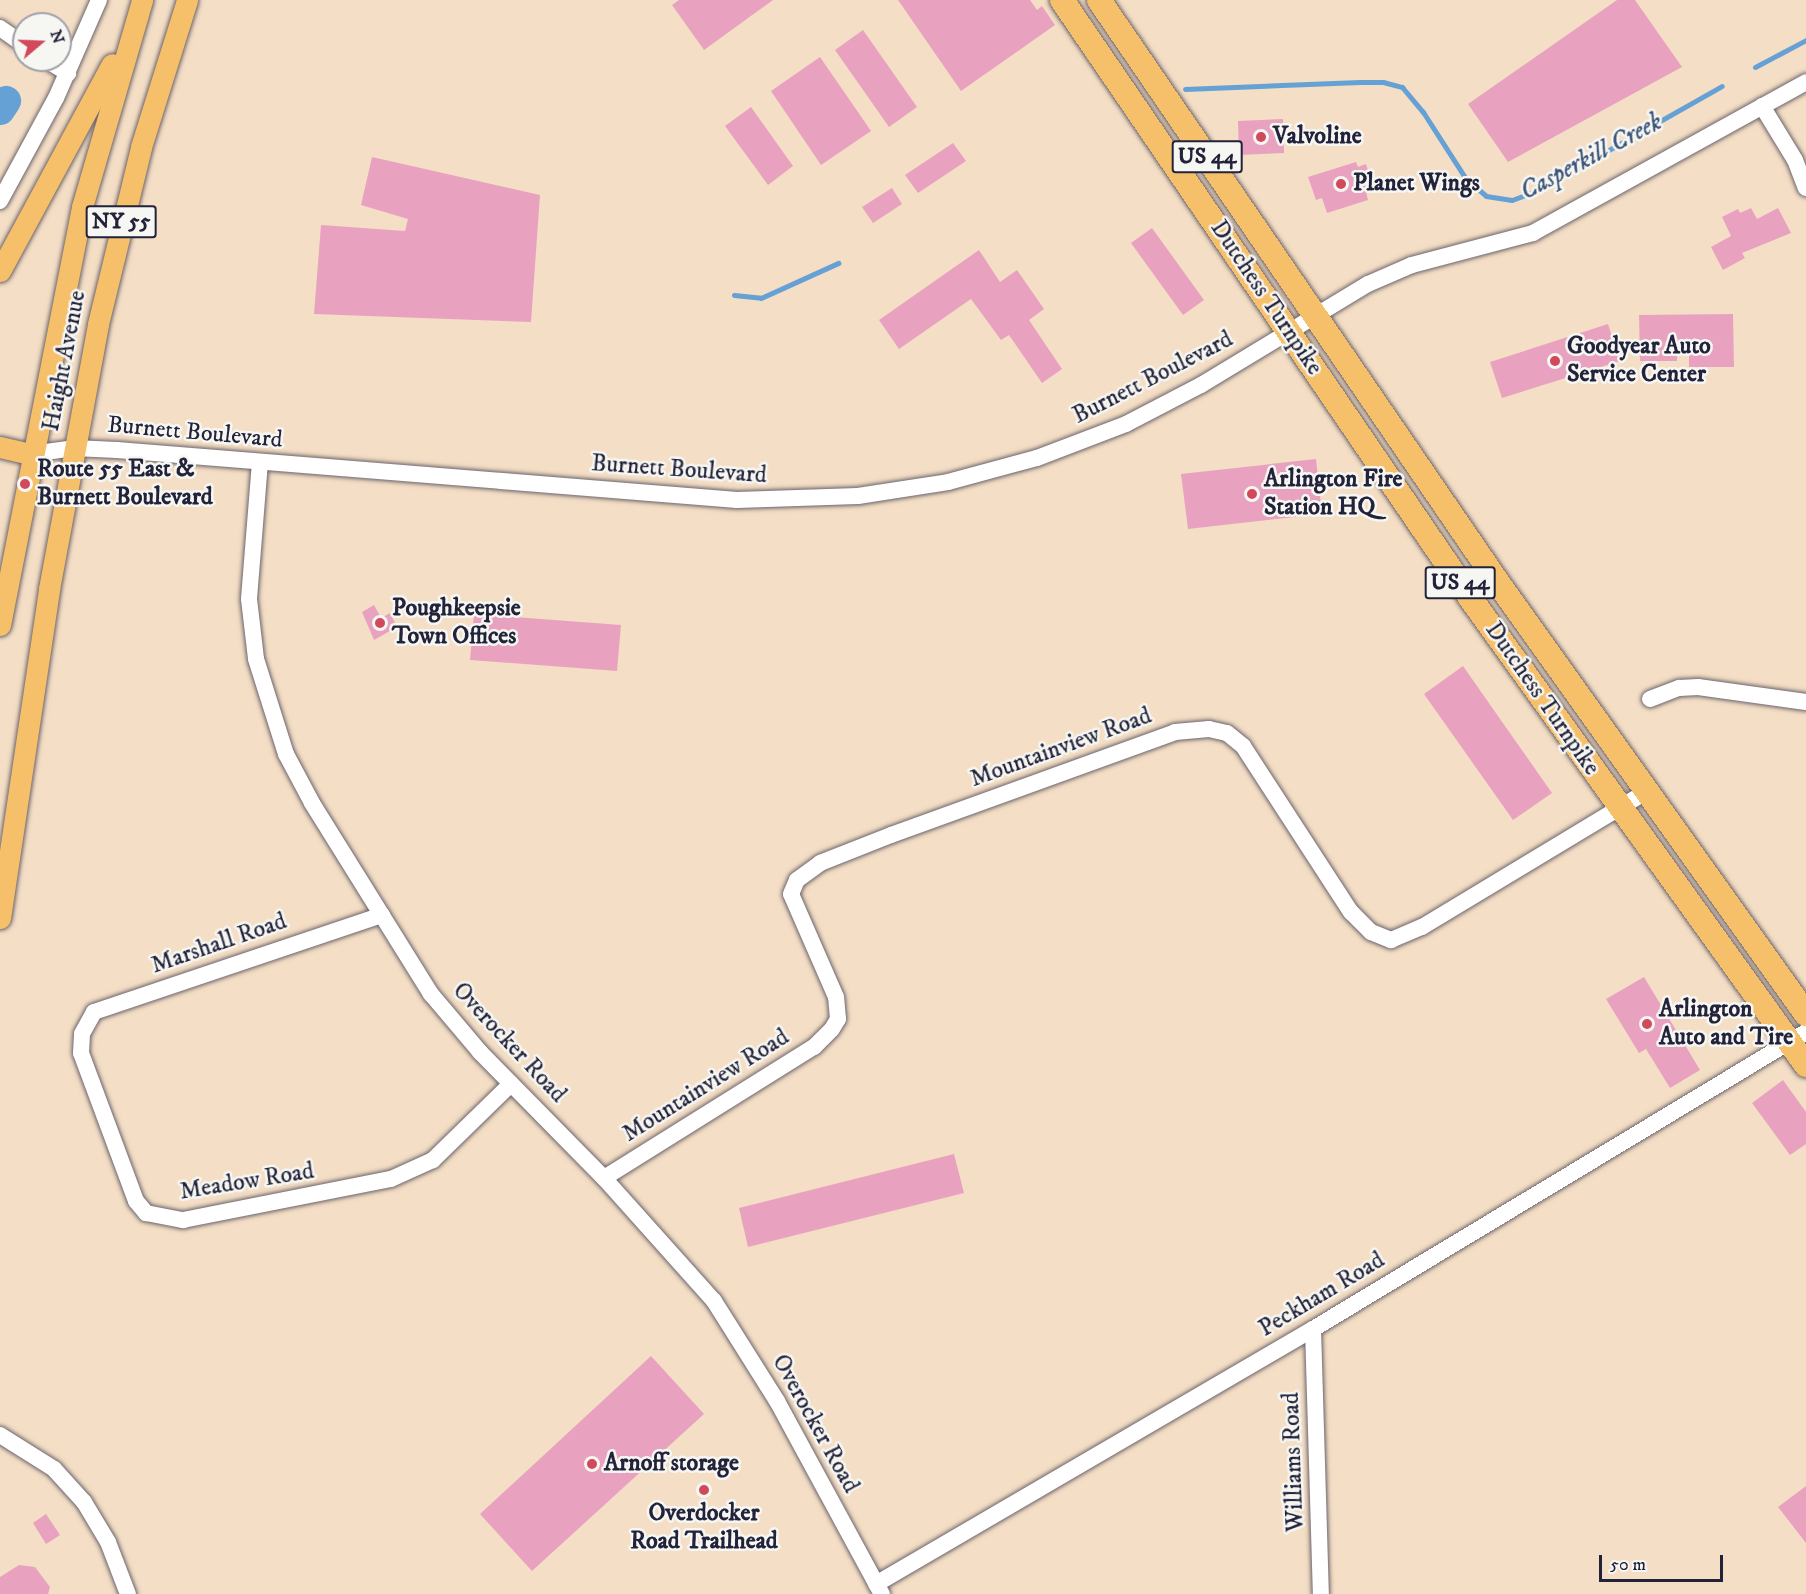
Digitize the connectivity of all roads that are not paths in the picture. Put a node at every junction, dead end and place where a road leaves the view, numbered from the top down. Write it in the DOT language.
graph roads {
  1 [pos="99,0"];
  2 [pos="142,0"];
  3 [pos="187,0"];
  4 [pos="1062,0"];
  5 [pos="1099,0"];
  6 [pos="135,22"];
  7 [pos="68,73"];
  8 [pos="1806,82"];
  9 [pos="1762,106"];
  10 [pos="1806,188"];
  11 [pos="0,201"];
  12 [pos="0,271"];
  13 [pos="1316,315"];
  14 [pos="1290,331"];
  15 [pos="0,447"];
  16 [pos="74,448"];
  17 [pos="31,454"];
  18 [pos="260,462"];
  19 [pos="0,624"];
  20 [pos="1650,699"];
  21 [pos="1806,702"];
  22 [pos="1646,792"];
  23 [pos="1620,808"];
  24 [pos="382,915"];
  25 [pos="0,918"];
  26 [pos="1806,1014"];
  27 [pos="82,1034"];
  28 [pos="1797,1037"];
  29 [pos="1806,1065"];
  30 [pos="511,1084"];
  31 [pos="604,1178"];
  32 [pos="1313,1329"];
  33 [pos="0,1435"];
  34 [pos="879,1589"];
  35 [pos="128,1594"];
  36 [pos="1321,1594"];
  1 -- 7 [label="street"];
  2 -- 6 [label="main road, Haight Avenue / NY 55"];
  3 -- 16 [label="main road, Haight Avenue / NY 55"];
  4 -- 14 [label="highway, Dutchess Turnpike / US 44"];
  5 -- 13 [label="highway, Dutchess Turnpike / US 44"];
  6 -- 12 [label="main road"];
  6 -- 17 [label="main road, Haight Avenue / NY 55"];
  7 -- 11 [label="street"];
  8 -- 9 [label="street, Burnett Boulevard"];
  9 -- 10 [label="street"];
  9 -- 13 [label="street, Burnett Boulevard"];
  13 -- 14 [label="street, Burnett Boulevard"];
  13 -- 22 [label="highway, Dutchess Turnpike / US 44"];
  14 -- 18 [label="street, Burnett Boulevard"];
  14 -- 23 [label="highway, Dutchess Turnpike / US 44"];
  15 -- 17 [label="main road"];
  16 -- 17 [label="street, Burnett Boulevard"];
  16 -- 18 [label="street, Burnett Boulevard"];
  16 -- 25 [label="main road, Haight Avenue / NY 55"];
  17 -- 19 [label="main road, Haight Avenue / NY 55"];
  18 -- 24 [label="street, Overocker Road"];
  20 -- 21 [label="street"];
  22 -- 23 [label="street, Mountainview Road"];
  22 -- 26 [label="highway, Dutchess Turnpike / US 44"];
  23 -- 28 [label="highway, Dutchess Turnpike / US 44"];
  23 -- 31 [label="street, Mountainview Road"];
  24 -- 27 [label="street, Marshall Road"];
  24 -- 30 [label="street, Overocker Road"];
  27 -- 30 [label="street, Meadow Road"];
  28 -- 29 [label="highway, Dutchess Turnpike / US 44"];
  28 -- 32 [label="street, Peckham Road"];
  30 -- 31 [label="street, Overocker Road"];
  31 -- 34 [label="street, Overocker Road"];
  32 -- 34 [label="street, Peckham Road"];
  32 -- 36 [label="street, Williams Road"];
  33 -- 35 [label="street"];
}
